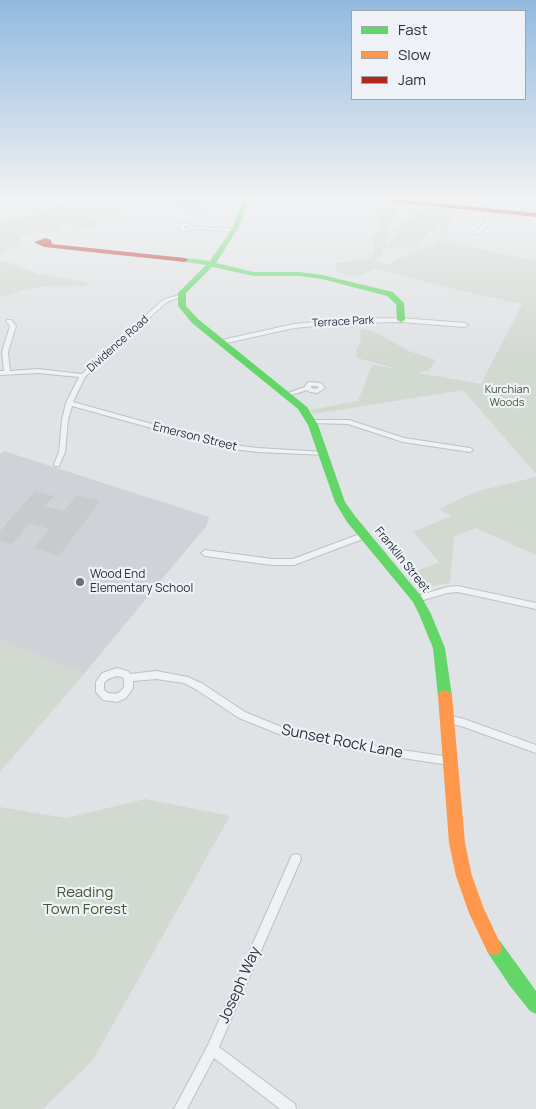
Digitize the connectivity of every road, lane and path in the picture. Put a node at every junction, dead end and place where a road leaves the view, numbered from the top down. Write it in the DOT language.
graph roads {
  1 [pos="106,252"];
  2 [pos="220,252"];
  3 [pos="212,264"];
  4 [pos="181,296"];
  5 [pos="401,320"];
  6 [pos="9,321"];
  7 [pos="465,325"];
  8 [pos="222,342"];
  9 [pos="3,372"];
  10 [pos="83,376"];
  11 [pos="308,388"];
  12 [pos="288,394"];
  13 [pos="69,403"];
  14 [pos="312,422"];
  15 [pos="470,450"];
  16 [pos="324,454"];
  17 [pos="57,464"];
  18 [pos="365,535"];
  19 [pos="205,553"];
  20 [pos="417,599"];
  21 [pos="536,606"];
  22 [pos="128,678"];
  23 [pos="447,718"];
  24 [pos="536,748"];
  25 [pos="450,762"];
  26 [pos="296,859"];
  27 [pos="536,1004"];
  28 [pos="212,1049"];
  29 [pos="180,1109"];
  30 [pos="290,1109"];
  1 -- 3 [label="main road"];
  2 -- 3 [label="main road"];
  3 -- 4 [label="main road"];
  3 -- 5 [label="main road"];
  4 -- 8 [label="main road, Franklin Street"];
  4 -- 10 [label="street, Dividence Road"];
  5 -- 7 [label="street, Terrace Park"];
  5 -- 8 [label="street, Terrace Park"];
  6 -- 9 [label="street"];
  8 -- 12 [label="main road, Franklin Street"];
  9 -- 10 [label="street"];
  10 -- 13 [label="street, Dividence Road"];
  11 -- 12 [label="street"];
  12 -- 14 [label="main road, Franklin Street"];
  13 -- 16 [label="street, Emerson Street"];
  13 -- 17 [label="street, Dividence Road"];
  14 -- 15 [label="street"];
  14 -- 16 [label="main road, Franklin Street"];
  16 -- 18 [label="main road, Franklin Street"];
  18 -- 19 [label="street"];
  18 -- 20 [label="main road, Franklin Street"];
  20 -- 21 [label="street"];
  20 -- 23 [label="main road, Franklin Street"];
  22 -- 25 [label="street, Sunset Rock Lane"];
  23 -- 24 [label="street"];
  23 -- 25 [label="main road, Franklin Street"];
  25 -- 27 [label="main road, Franklin Street"];
  26 -- 28 [label="street, Joseph Way"];
  28 -- 29 [label="street, Joseph Way"];
  28 -- 30 [label="street"];
}
